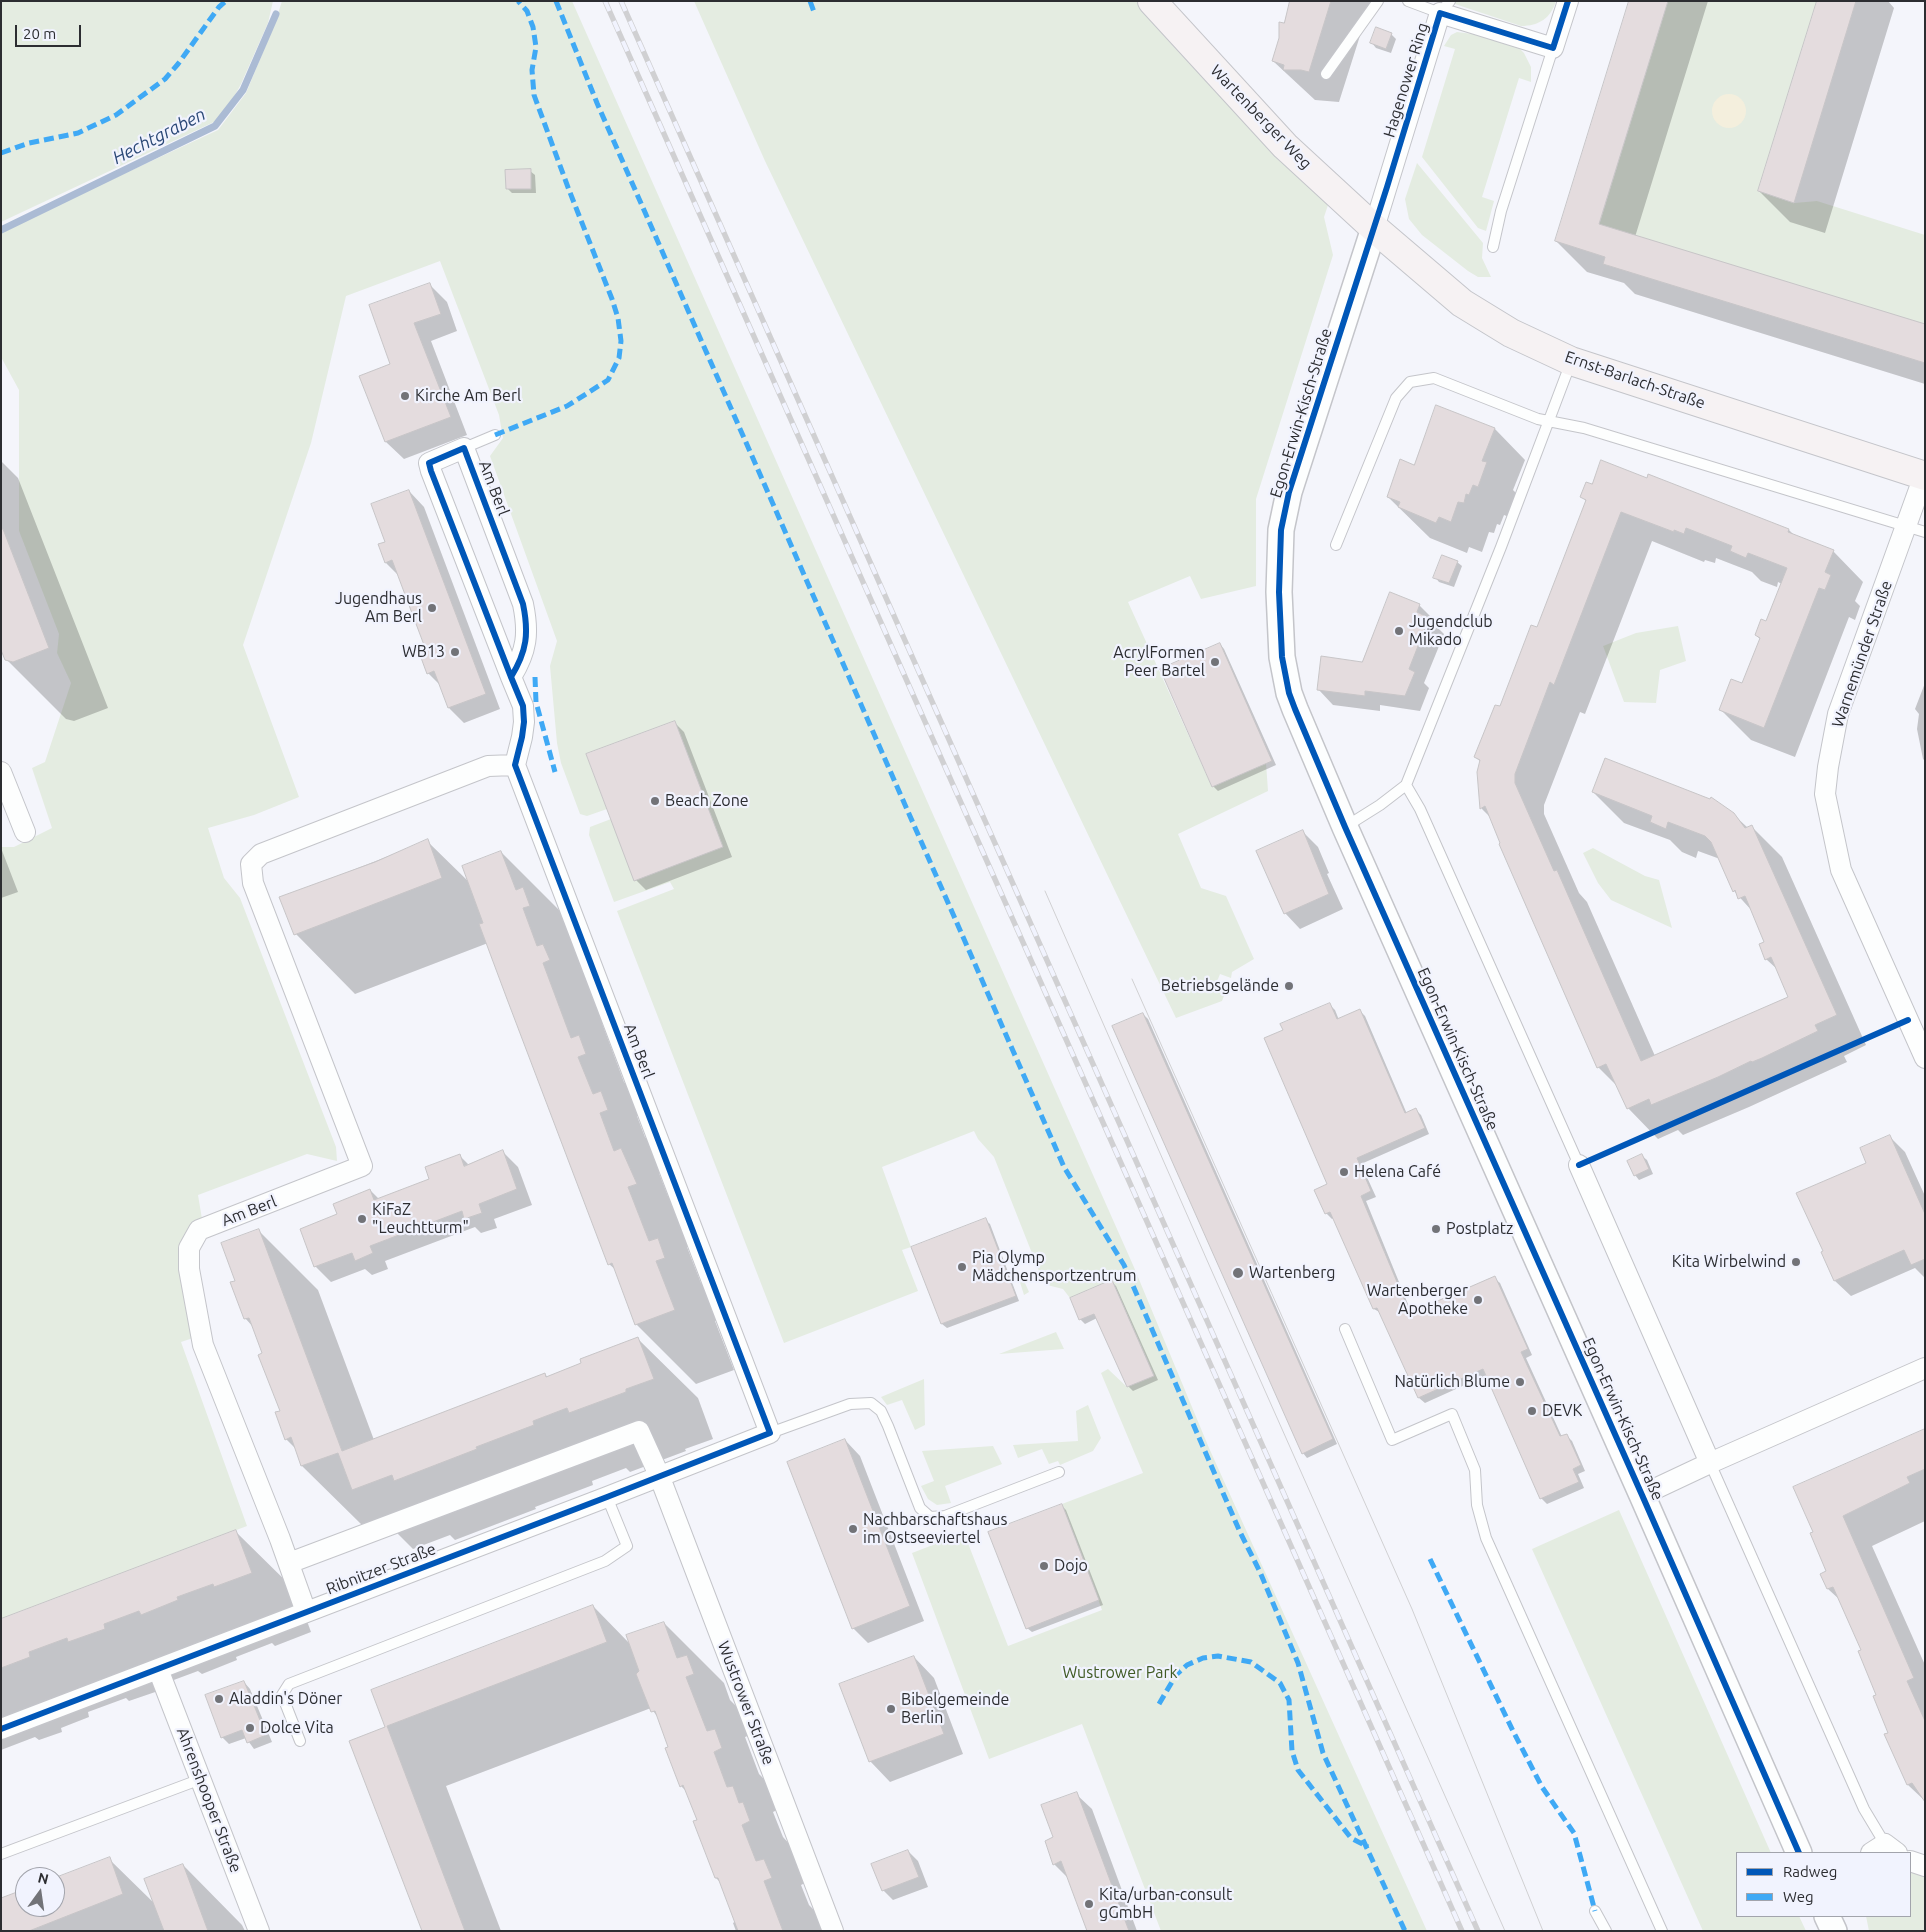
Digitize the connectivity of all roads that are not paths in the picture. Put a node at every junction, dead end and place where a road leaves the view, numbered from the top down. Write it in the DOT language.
graph roads {
  1 [pos="1152,1"];
  2 [pos="1378,1"];
  3 [pos="1408,1"];
  4 [pos="1568,1"];
  5 [pos="1445,7"];
  6 [pos="1553,48"];
  7 [pos="1326,74"];
  8 [pos="1374,228"];
  9 [pos="1493,247"];
  10 [pos="1571,361"];
  11 [pos="1548,421"];
  12 [pos="495,436"];
  13 [pos="464,448"];
  14 [pos="1925,476"];
  15 [pos="1916,530"];
  16 [pos="1336,545"];
  17 [pos="511,677"];
  18 [pos="515,765"];
  19 [pos="1,772"];
  20 [pos="1406,785"];
  21 [pos="1345,827"];
  22 [pos="25,832"];
  23 [pos="1925,1058"];
  24 [pos="1579,1165"];
  25 [pos="1346,1329"];
  26 [pos="1925,1368"];
  27 [pos="770,1432"];
  28 [pos="1710,1463"];
  29 [pos="1059,1472"];
  30 [pos="659,1475"];
  31 [pos="1642,1495"];
  32 [pos="607,1497"];
  33 [pos="289,1562"];
  34 [pos="306,1612"];
  35 [pos="158,1669"];
  36 [pos="1,1729"];
  37 [pos="300,1741"];
  38 [pos="201,1779"];
  39 [pos="1884,1850"];
  40 [pos="1799,1852"];
  41 [pos="1,1854"];
  42 [pos="1911,1861"];
  43 [pos="1925,1866"];
  44 [pos="1595,1911"];
  45 [pos="1827,1917"];
  46 [pos="259,1931"];
  47 [pos="833,1931"];
  48 [pos="1606,1931"];
  49 [pos="1662,1931"];
  50 [pos="1834,1931"];
  1 -- 8 [label="main road, Wartenberger Weg"];
  2 -- 7 [label="lane"];
  3 -- 5 [label="lane, Hagenower Ring"];
  4 -- 6 [label="street"];
  5 -- 6 [label="street, Hagenower Ring"];
  5 -- 8 [label="street, Hagenower Ring"];
  6 -- 9 [label="lane"];
  8 -- 10 [label="main road, Ernst-Barlach-Straße"];
  8 -- 21 [label="street, Egon-Erwin-Kisch-Straße"];
  10 -- 11 [label="lane"];
  10 -- 14 [label="main road, Ernst-Barlach-Straße"];
  11 -- 15 [label="lane"];
  11 -- 16 [label="lane"];
  11 -- 20 [label="lane"];
  12 -- 13 [label="lane"];
  13 -- 17 [label="street, Am Berl"];
  13 -- 17 [label="street, Am Berl"];
  14 -- 15 [label="street, Warnemünder Straße"];
  15 -- 23 [label="street, Warnemünder Straße"];
  17 -- 18 [label="street, Am Berl"];
  18 -- 27 [label="street, Am Berl"];
  18 -- 33 [label="street, Am Berl"];
  19 -- 22 [label="street"];
  20 -- 21 [label="lane"];
  20 -- 24 [label="lane"];
  21 -- 31 [label="street, Egon-Erwin-Kisch-Straße"];
  24 -- 28 [label="street"];
  25 -- 49 [label="lane"];
  26 -- 28 [label="street, Egon-Erwin-Kisch-Straße"];
  27 -- 29 [label="lane"];
  27 -- 30 [label="street, Ribnitzer Straße"];
  28 -- 31 [label="street, Egon-Erwin-Kisch-Straße"];
  28 -- 39 [label="lane"];
  30 -- 32 [label="street, Ribnitzer Straße"];
  30 -- 33 [label="street"];
  30 -- 47 [label="street, Wustrower Straße"];
  31 -- 40 [label="street, Egon-Erwin-Kisch-Straße"];
  32 -- 34 [label="street, Ribnitzer Straße"];
  32 -- 37 [label="lane"];
  33 -- 34 [label="street, Am Berl"];
  34 -- 35 [label="street, Ribnitzer Straße"];
  35 -- 36 [label="street, Ribnitzer Straße"];
  35 -- 38 [label="street, Ahrenshooper Straße"];
  38 -- 41 [label="lane"];
  38 -- 46 [label="street, Ahrenshooper Straße"];
  42 -- 43 [label="street"];
  44 -- 48 [label="lane"];
  45 -- 50 [label="street"];
}
